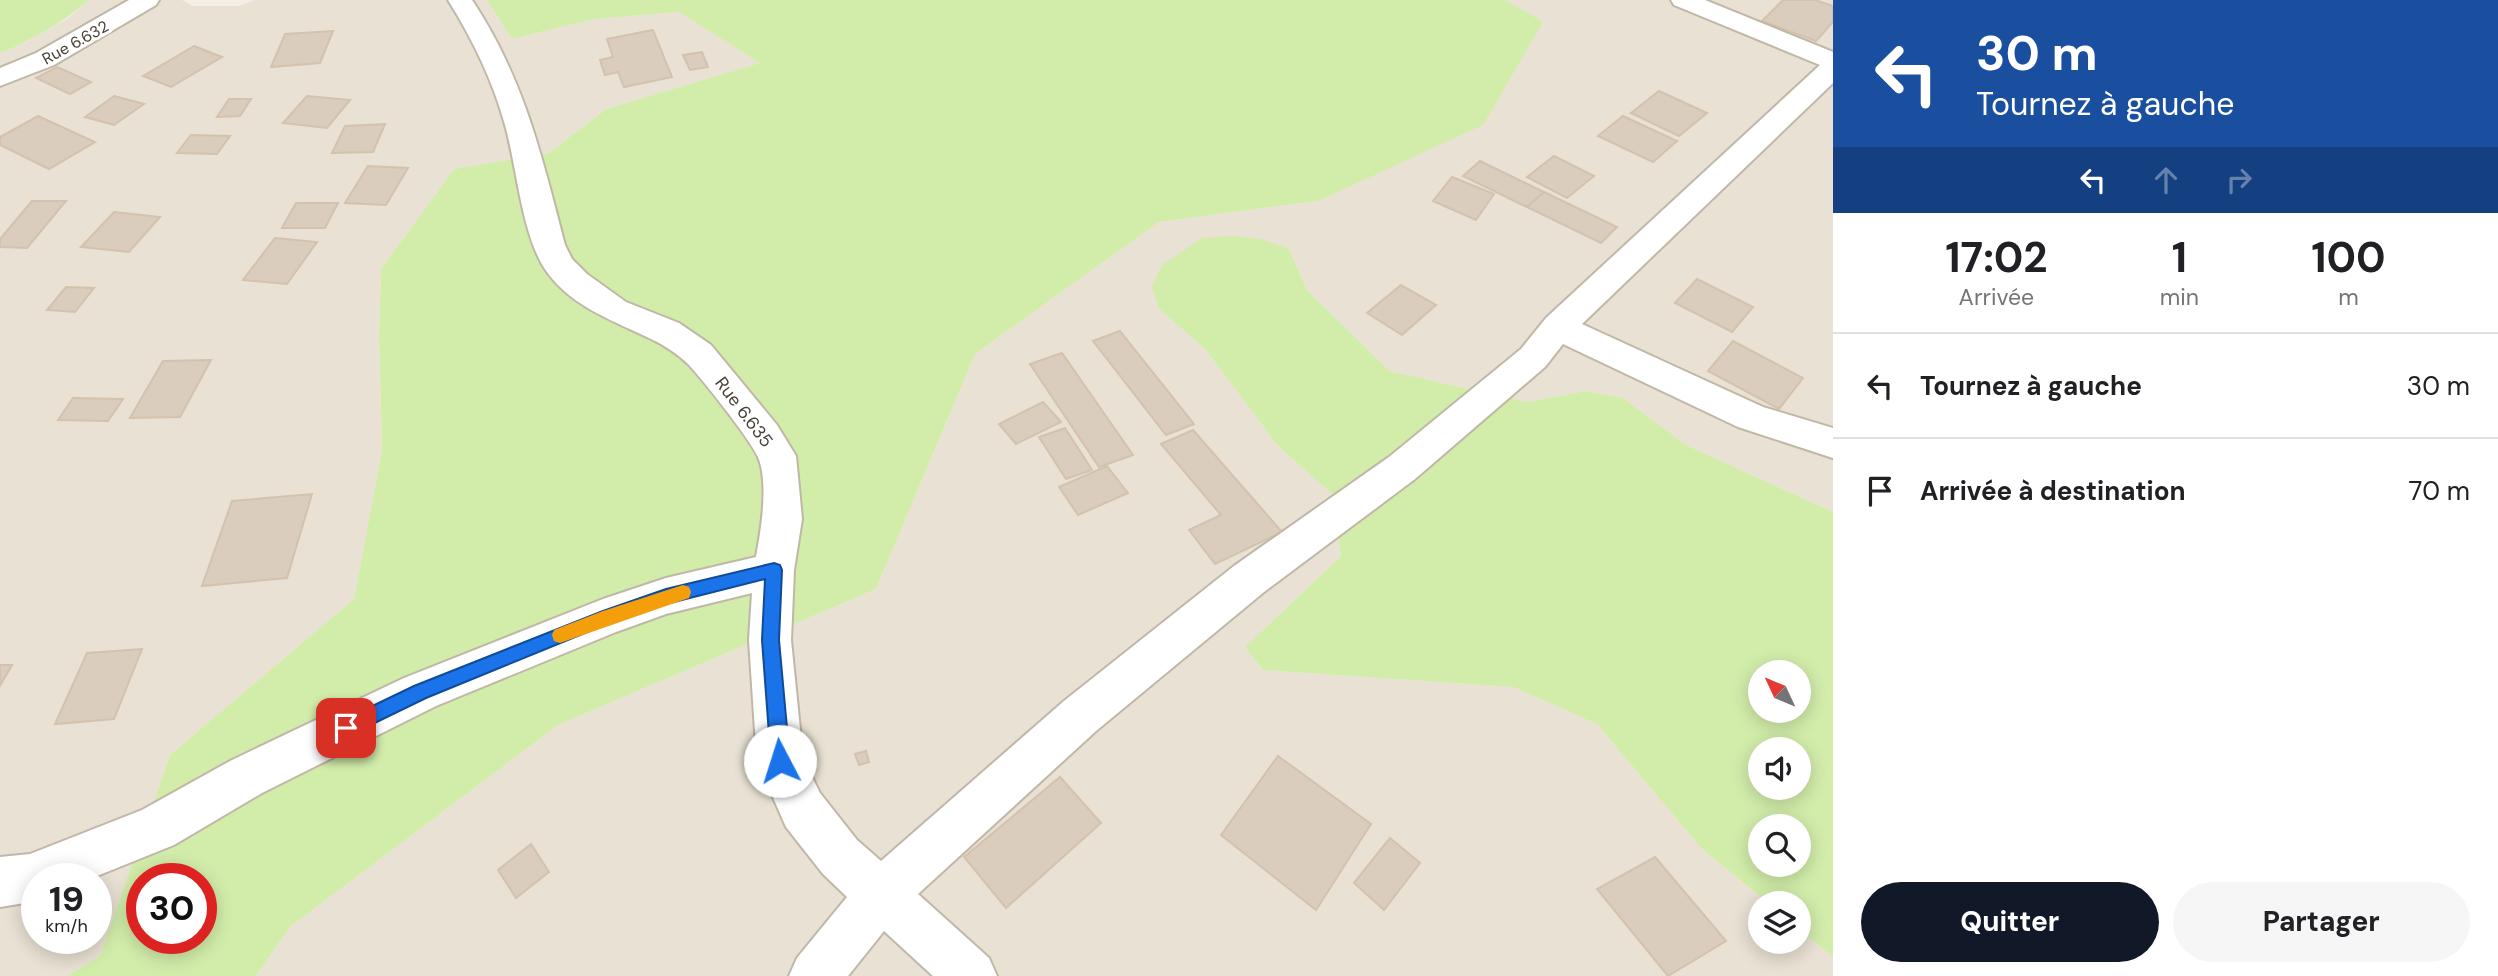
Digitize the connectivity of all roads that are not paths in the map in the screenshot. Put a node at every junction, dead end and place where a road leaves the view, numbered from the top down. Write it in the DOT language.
graph roads {
  1 [pos="147,0"];
  2 [pos="460,0"];
  3 [pos="1684,0"];
  4 [pos="1833,61"];
  5 [pos="1833,68"];
  6 [pos="0,78"];
  7 [pos="1558,327"];
  8 [pos="1833,443"];
  9 [pos="774,570"];
  10 [pos="0,882"];
  11 [pos="883,894"];
  12 [pos="815,976"];
  13 [pos="971,976"];
  1 -- 6 [label="street, Rue 6.632"];
  2 -- 9 [label="street, Rue 6.635"];
  3 -- 4 [label="street"];
  5 -- 7 [label="street"];
  7 -- 8 [label="street"];
  7 -- 11 [label="street"];
  9 -- 10 [label="street"];
  9 -- 11 [label="street, Rue 6.635"];
  11 -- 12 [label="street"];
  11 -- 13 [label="street, Rue 6.635"];
}
